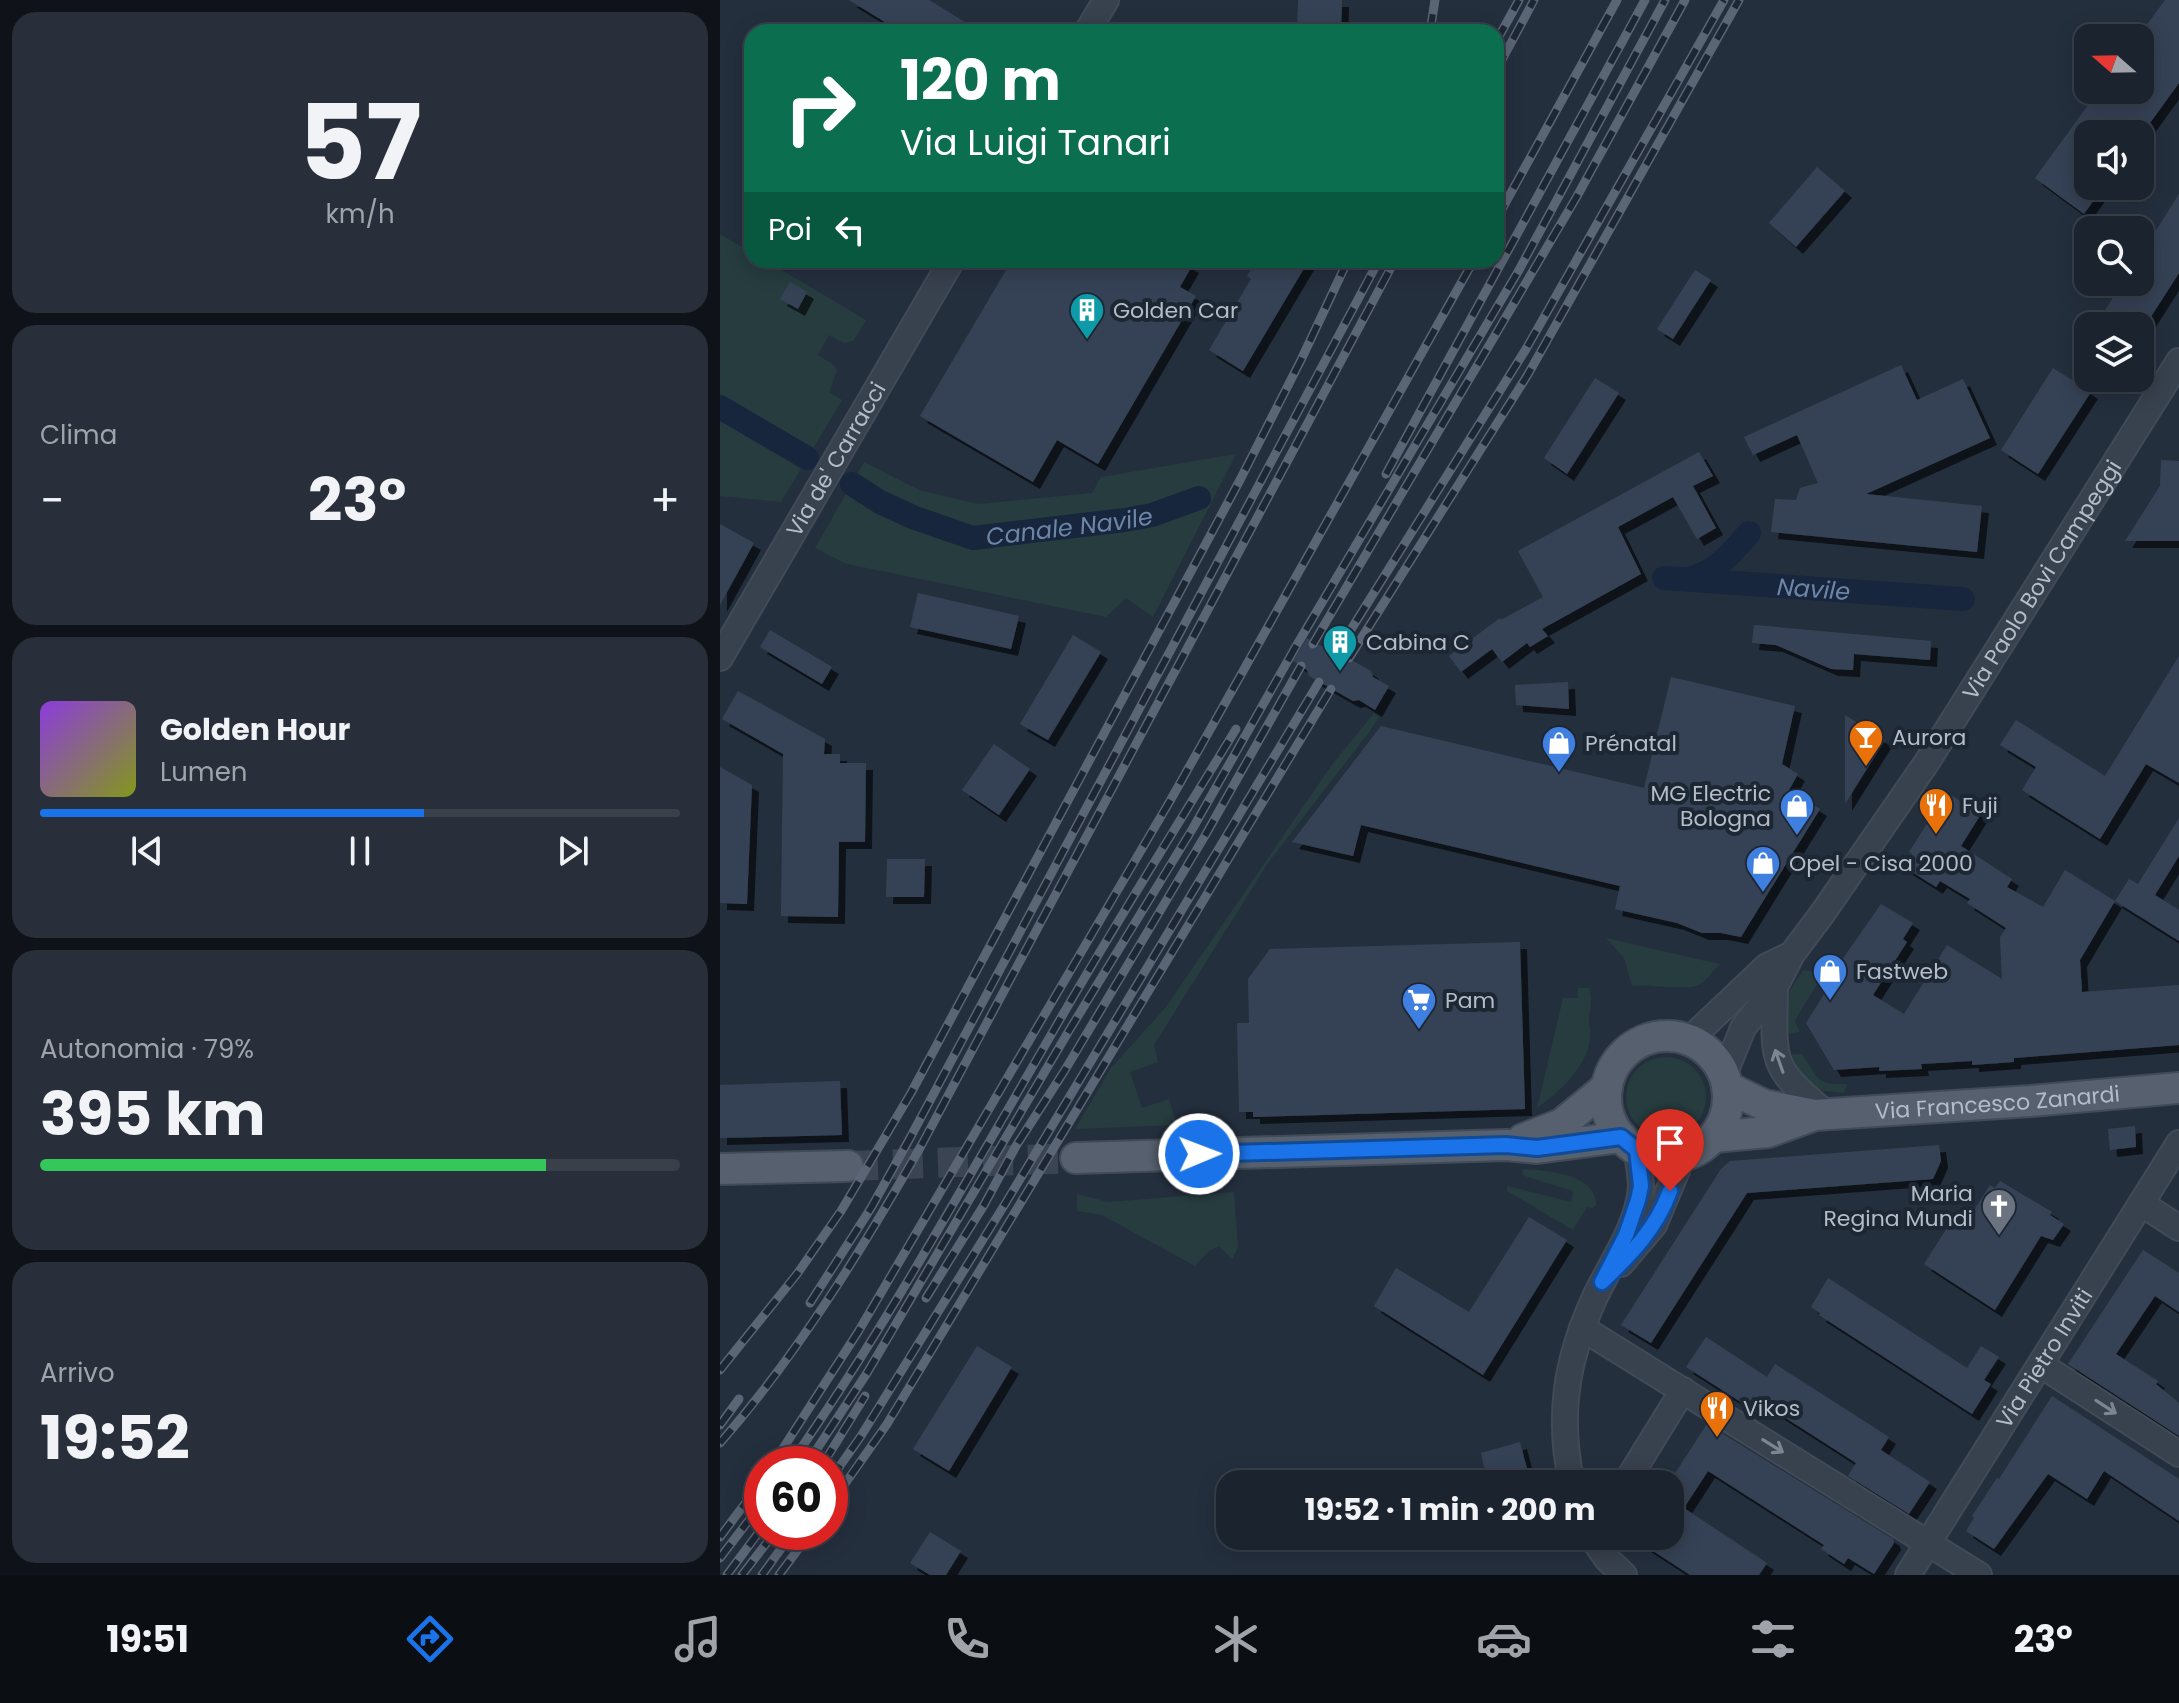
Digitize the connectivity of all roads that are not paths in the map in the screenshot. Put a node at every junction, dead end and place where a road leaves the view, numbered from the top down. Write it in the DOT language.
graph roads {
  1 [pos="1106,0"];
  2 [pos="1092,24"];
  3 [pos="947,268"];
  4 [pos="2179,361"];
  5 [pos="720,658"];
  6 [pos="1792,954"];
  7 [pos="1775,987"];
  8 [pos="1689,1040"];
  9 [pos="1726,1081"];
  10 [pos="1607,1087"];
  11 [pos="2179,1088"];
  12 [pos="1821,1114"];
  13 [pos="1713,1137"];
  14 [pos="2179,1143"];
  15 [pos="1629,1144"];
  16 [pos="1506,1145"];
  17 [pos="1683,1156"];
  18 [pos="1076,1158"];
  19 [pos="848,1166"];
  20 [pos="720,1169"];
  21 [pos="2142,1204"];
  22 [pos="2179,1228"];
  23 [pos="1602,1282"];
  24 [pos="1582,1328"];
  25 [pos="2041,1365"];
  26 [pos="1683,1390"];
  27 [pos="2179,1454"];
  28 [pos="1570,1470"];
  29 [pos="1634,1470"];
  30 [pos="1929,1543"];
  31 [pos="1601,1550"];
  32 [pos="1624,1575"];
  33 [pos="1908,1575"];
  34 [pos="1979,1575"];
  1 -- 2 [label="street"];
  3 -- 5 [label="street, Via de' Carracci"];
  4 -- 6 [label="street, Via Paolo Bovi Campeggi"];
  6 -- 7 [label="street, Via Paolo Bovi Campeggi"];
  6 -- 8 [label="street, Via Paolo Bovi Campeggi"];
  7 -- 9 [label="street, Via Paolo Bovi Campeggi"];
  12 -- 7 [label="street, Via Paolo Bovi Campeggi, one-way"];
  8 -- 9 [label="main road"];
  8 -- 10 [label="main road"];
  9 -- 12 [label="main road, Via Francesco Zanardi"];
  9 -- 13 [label="main road"];
  10 -- 15 [label="main road"];
  10 -- 16 [label="main road"];
  11 -- 12 [label="main road, Via Francesco Zanardi"];
  12 -- 13 [label="main road, Via Francesco Zanardi"];
  13 -- 17 [label="main road"];
  14 -- 21 [label="street, Via Pietro Inviti"];
  15 -- 16 [label="main road"];
  15 -- 17 [label="main road"];
  15 -- 23 [label="street"];
  16 -- 18 [label="main road"];
  17 -- 23 [label="street"];
  19 -- 20 [label="main road"];
  21 -- 22 [label="street"];
  21 -- 25 [label="street, Via Pietro Inviti"];
  23 -- 24 [label="street"];
  24 -- 26 [label="street"];
  24 -- 28 [label="street"];
  25 -- 27 [label="street, one-way"];
  25 -- 30 [label="street, Via Pietro Inviti"];
  26 -- 29 [label="street"];
  26 -- 30 [label="street, one-way"];
  30 -- 33 [label="street, Via Pietro Inviti"];
  30 -- 34 [label="street"];
  31 -- 32 [label="street"];
}
